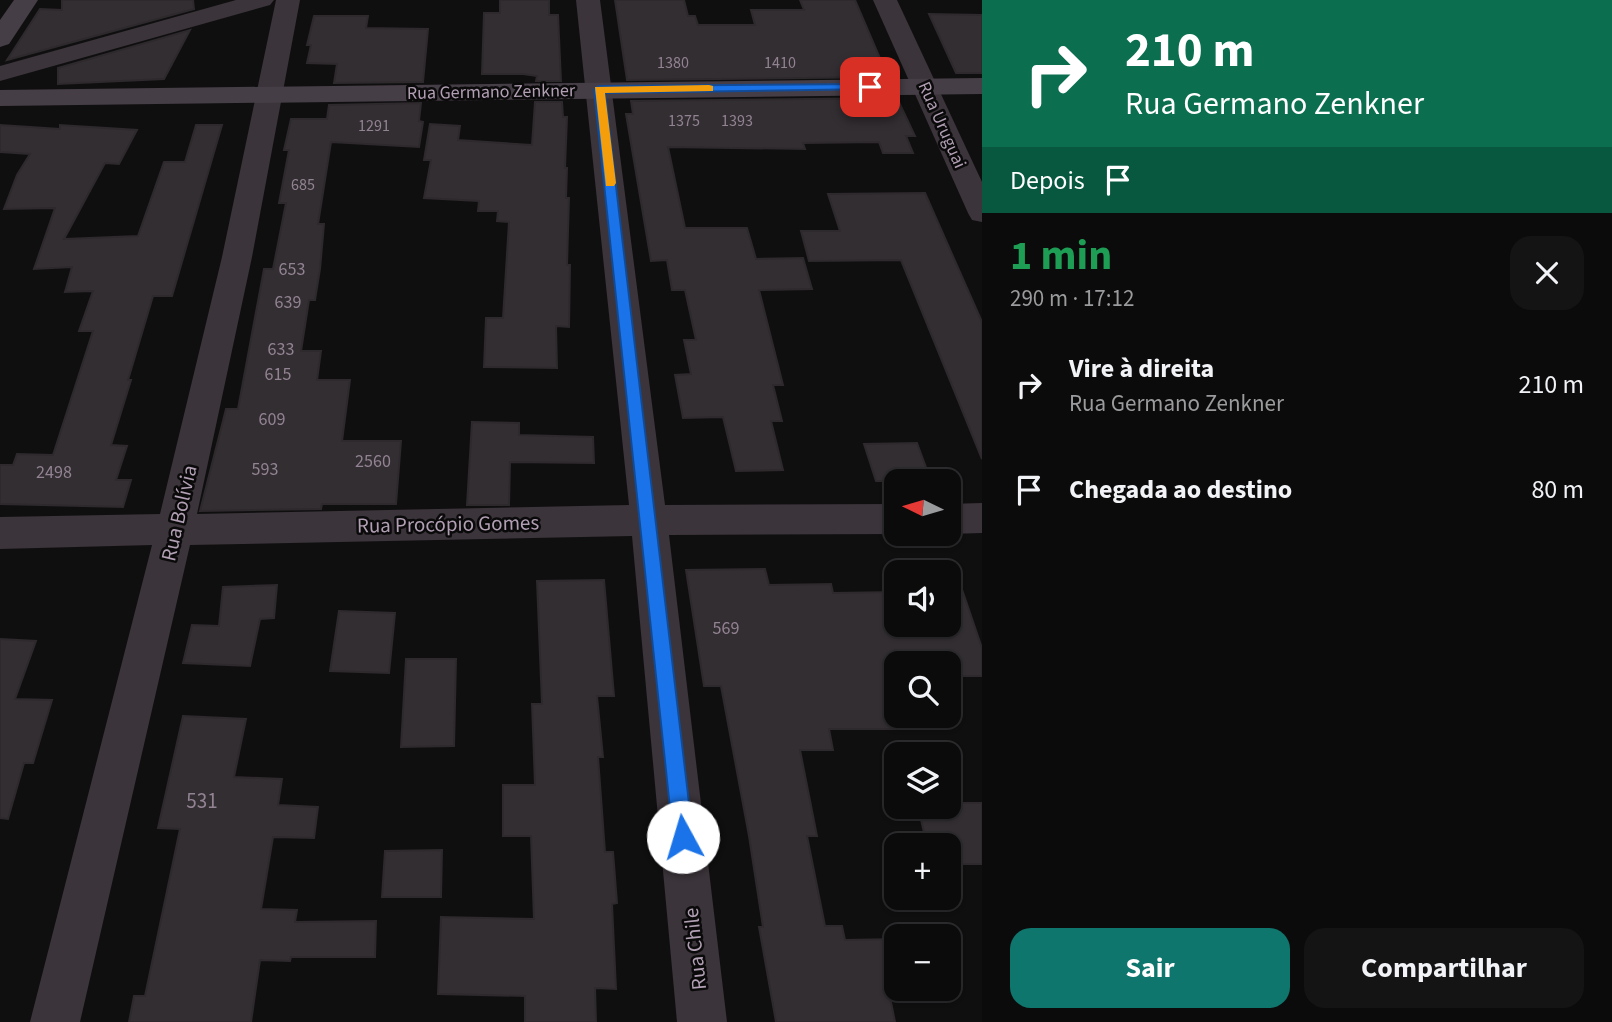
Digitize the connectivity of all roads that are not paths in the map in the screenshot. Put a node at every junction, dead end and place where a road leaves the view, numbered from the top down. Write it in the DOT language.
graph roads {
  1 [pos="26,0"];
  2 [pos="262,0"];
  3 [pos="288,0"];
  4 [pos="588,0"];
  5 [pos="885,0"];
  6 [pos="0,39"];
  7 [pos="0,74"];
  8 [pos="925,86"];
  9 [pos="982,86"];
  10 [pos="599,89"];
  11 [pos="0,98"];
  12 [pos="270,98"];
  13 [pos="982,213"];
  14 [pos="982,518"];
  15 [pos="884,519"];
  16 [pos="961,519"];
  17 [pos="649,520"];
  18 [pos="176,530"];
  19 [pos="0,533"];
  20 [pos="55,1022"];
  21 [pos="702,1022"];
  1 -- 6 [label="street"];
  2 -- 7 [label="street"];
  3 -- 12 [label="street, Rua Bolívia"];
  4 -- 10 [label="street, Rua Chile"];
  5 -- 8 [label="street, Rua Uruguai"];
  8 -- 9 [label="street, Rua Germano Zenkner"];
  8 -- 10 [label="street, Rua Germano Zenkner"];
  8 -- 13 [label="street, Rua Uruguai"];
  10 -- 12 [label="street, Rua Germano Zenkner"];
  10 -- 17 [label="street, Rua Chile"];
  11 -- 12 [label="street, Rua Germano Zenkner"];
  12 -- 18 [label="street, Rua Bolívia"];
  14 -- 16 [label="street"];
  15 -- 17 [label="street, Rua Procópio Gomes"];
  17 -- 18 [label="street, Rua Procópio Gomes"];
  17 -- 21 [label="street, Rua Chile"];
  18 -- 19 [label="street, Rua Procópio Gomes"];
  18 -- 20 [label="street, Rua Bolívia"];
}
